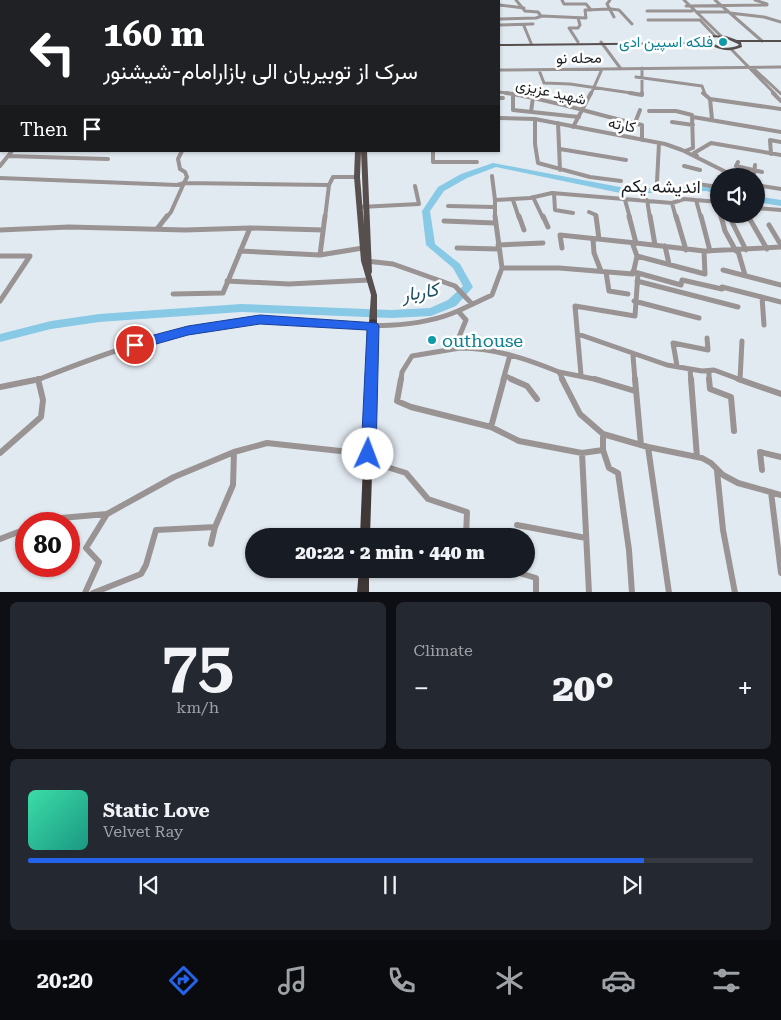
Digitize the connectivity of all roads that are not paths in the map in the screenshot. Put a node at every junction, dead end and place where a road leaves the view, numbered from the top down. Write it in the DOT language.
graph roads {
  1 [pos="516,0"];
  2 [pos="562,0"];
  3 [pos="610,0"];
  4 [pos="682,0"];
  5 [pos="715,0"];
  6 [pos="756,0"];
  7 [pos="500,3"];
  8 [pos="722,5"];
  9 [pos="688,6"];
  10 [pos="524,8"];
  11 [pos="611,9"];
  12 [pos="591,10"];
  13 [pos="647,11"];
  14 [pos="692,11"];
  15 [pos="697,12"];
  16 [pos="730,12"];
  17 [pos="541,16"];
  18 [pos="578,18"];
  19 [pos="614,18"];
  20 [pos="500,19"];
  21 [pos="648,20"];
  22 [pos="700,20"];
  23 [pos="781,22"];
  24 [pos="533,24"];
  25 [pos="632,24"];
  26 [pos="500,25"];
  27 [pos="524,26"];
  28 [pos="719,35"];
  29 [pos="762,41"];
  30 [pos="578,42"];
  31 [pos="708,42"];
  32 [pos="739,42"];
  33 [pos="781,42"];
  34 [pos="531,43"];
  35 [pos="602,43"];
  36 [pos="500,44"];
  37 [pos="500,44"];
  38 [pos="731,49"];
  39 [pos="781,67"];
  40 [pos="642,68"];
  41 [pos="750,68"];
  42 [pos="602,69"];
  43 [pos="621,69"];
  44 [pos="500,70"];
  45 [pos="538,70"];
  46 [pos="636,77"];
  47 [pos="644,78"];
  48 [pos="767,86"];
  49 [pos="773,86"];
  50 [pos="781,86"];
  51 [pos="594,88"];
  52 [pos="500,92"];
  53 [pos="513,94"];
  54 [pos="781,94"];
  55 [pos="533,97"];
  56 [pos="710,99"];
  57 [pos="781,101"];
  58 [pos="781,109"];
  59 [pos="640,110"];
  60 [pos="581,111"];
  61 [pos="650,111"];
  62 [pos="530,112"];
  63 [pos="579,117"];
  64 [pos="693,117"];
  65 [pos="500,118"];
  66 [pos="535,118"];
  67 [pos="712,119"];
  68 [pos="672,122"];
  69 [pos="558,123"];
  70 [pos="635,123"];
  71 [pos="693,125"];
  72 [pos="574,127"];
  73 [pos="781,132"];
  74 [pos="642,140"];
  75 [pos="781,142"];
  76 [pos="658,143"];
  77 [pos="560,150"];
  78 [pos="684,151"];
  79 [pos="11,152"];
  80 [pos="182,152"];
  81 [pos="358,152"];
  82 [pos="364,152"];
  83 [pos="433,152"];
  84 [pos="771,154"];
  85 [pos="781,155"];
  86 [pos="8,156"];
  87 [pos="697,157"];
  88 [pos="108,159"];
  89 [pos="626,160"];
  90 [pos="477,162"];
  91 [pos="738,162"];
  92 [pos="708,164"];
  93 [pos="755,165"];
  94 [pos="0,166"];
  95 [pos="684,166"];
  96 [pos="693,168"];
  97 [pos="718,168"];
  98 [pos="745,168"];
  99 [pos="754,168"];
  100 [pos="560,170"];
  101 [pos="700,170"];
  102 [pos="357,176"];
  103 [pos="492,176"];
  104 [pos="0,178"];
  105 [pos="621,181"];
  106 [pos="657,182"];
  107 [pos="184,183"];
  108 [pos="698,184"];
  109 [pos="329,185"];
  110 [pos="415,186"];
  111 [pos="710,186"];
  112 [pos="765,186"];
  113 [pos="781,189"];
  114 [pos="554,193"];
  115 [pos="533,197"];
  116 [pos="495,200"];
  117 [pos="512,200"];
  118 [pos="625,200"];
  119 [pos="647,200"];
  120 [pos="696,200"];
  121 [pos="710,201"];
  122 [pos="672,203"];
  123 [pos="448,206"];
  124 [pos="363,207"];
  125 [pos="494,208"];
  126 [pos="765,209"];
  127 [pos="781,210"];
  128 [pos="589,212"];
  129 [pos="573,213"];
  130 [pos="444,221"];
  131 [pos="494,223"];
  132 [pos="722,223"];
  133 [pos="732,223"];
  134 [pos="752,223"];
  135 [pos="769,225"];
  136 [pos="548,227"];
  137 [pos="250,228"];
  138 [pos="157,229"];
  139 [pos="0,230"];
  140 [pos="323,230"];
  141 [pos="524,230"];
  142 [pos="596,239"];
  143 [pos="543,242"];
  144 [pos="636,243"];
  145 [pos="655,245"];
  146 [pos="665,246"];
  147 [pos="781,246"];
  148 [pos="498,247"];
  149 [pos="363,248"];
  150 [pos="458,248"];
  151 [pos="562,248"];
  152 [pos="686,250"];
  153 [pos="746,250"];
  154 [pos="767,250"];
  155 [pos="240,251"];
  156 [pos="707,251"];
  157 [pos="737,251"];
  158 [pos="320,255"];
  159 [pos="0,256"];
  160 [pos="636,256"];
  161 [pos="367,261"];
  162 [pos="669,264"];
  163 [pos="502,268"];
  164 [pos="723,270"];
  165 [pos="603,272"];
  166 [pos="635,272"];
  167 [pos="745,275"];
  168 [pos="369,280"];
  169 [pos="227,281"];
  170 [pos="637,282"];
  171 [pos="781,285"];
  172 [pos="173,294"];
  173 [pos="628,294"];
  174 [pos="762,297"];
  175 [pos="0,301"];
  176 [pos="634,301"];
  177 [pos="471,302"];
  178 [pos="781,302"];
  179 [pos="738,307"];
  180 [pos="458,311"];
  181 [pos="699,318"];
  182 [pos="373,324"];
  183 [pos="764,325"];
  184 [pos="578,334"];
  185 [pos="706,338"];
  186 [pos="742,341"];
  187 [pos="460,348"];
  188 [pos="510,355"];
  189 [pos="633,356"];
  190 [pos="677,366"];
  191 [pos="690,370"];
  192 [pos="559,372"];
  193 [pos="709,372"];
  194 [pos="582,375"];
  195 [pos="506,376"];
  196 [pos="38,379"];
  197 [pos="740,380"];
  198 [pos="0,387"];
  199 [pos="635,391"];
  200 [pos="781,394"];
  201 [pos="537,399"];
  202 [pos="491,427"];
  203 [pos="734,431"];
  204 [pos="603,434"];
  205 [pos="645,446"];
  206 [pos="604,450"];
  207 [pos="234,452"];
  208 [pos="0,453"];
  209 [pos="582,453"];
  210 [pos="696,457"];
  211 [pos="781,457"];
  212 [pos="368,458"];
  213 [pos="762,470"];
  214 [pos="717,471"];
  215 [pos="771,492"];
  216 [pos="781,495"];
  217 [pos="107,514"];
  218 [pos="80,517"];
  219 [pos="518,525"];
  220 [pos="214,527"];
  221 [pos="365,528"];
  222 [pos="466,528"];
  223 [pos="15,533"];
  224 [pos="586,538"];
  225 [pos="0,539"];
  226 [pos="211,544"];
  227 [pos="781,573"];
  228 [pos="364,578"];
  229 [pos="535,578"];
  230 [pos="85,592"];
  231 [pos="93,592"];
  232 [pos="363,592"];
  233 [pos="536,592"];
  234 [pos="589,592"];
  235 [pos="632,592"];
  236 [pos="669,592"];
  237 [pos="735,592"];
  1 -- 10 [label="street"];
  2 -- 12 [label="street"];
  3 -- 11 [label="street"];
  4 -- 9 [label="street"];
  5 -- 8 [label="street"];
  6 -- 8 [label="street"];
  7 -- 10 [label="street"];
  8 -- 9 [label="street"];
  8 -- 16 [label="street"];
  9 -- 14 [label="street"];
  9 -- 15 [label="street"];
  10 -- 17 [label="street"];
  11 -- 12 [label="street"];
  11 -- 19 [label="street"];
  11 -- 25 [label="street"];
  12 -- 18 [label="street"];
  13 -- 14 [label="street"];
  14 -- 22 [label="street"];
  15 -- 16 [label="street"];
  15 -- 28 [label="street"];
  16 -- 23 [label="street"];
  16 -- 29 [label="street"];
  17 -- 18 [label="street"];
  17 -- 20 [label="street"];
  18 -- 30 [label="street"];
  21 -- 22 [label="street"];
  22 -- 28 [label="street"];
  24 -- 26 [label="street"];
  27 -- 34 [label="street"];
  28 -- 31 [label="main road"];
  28 -- 32 [label="main road"];
  29 -- 32 [label="main road"];
  29 -- 33 [label="main road"];
  30 -- 34 [label="main road"];
  30 -- 35 [label="main road"];
  31 -- 35 [label="main road"];
  31 -- 38 [label="main road"];
  32 -- 33 [label="main road"];
  32 -- 38 [label="main road"];
  34 -- 36 [label="main road"];
  35 -- 37 [label="main road"];
  35 -- 43 [label="street"];
  38 -- 41 [label="street"];
  39 -- 41 [label="street, محله نو"];
  40 -- 41 [label="street, محله نو"];
  40 -- 43 [label="street, محله نو"];
  40 -- 47 [label="street"];
  41 -- 48 [label="street"];
  41 -- 49 [label="street"];
  42 -- 43 [label="street, محله نو"];
  42 -- 45 [label="street, محله نو"];
  42 -- 51 [label="street"];
  44 -- 45 [label="street, محله نو"];
  45 -- 51 [label="street"];
  46 -- 47 [label="street"];
  47 -- 51 [label="street"];
  47 -- 56 [label="street"];
  48 -- 49 [label="street"];
  48 -- 57 [label="street"];
  49 -- 50 [label="street"];
  49 -- 54 [label="street"];
  51 -- 60 [label="street"];
  52 -- 53 [label="street, شهید عزیزی"];
  53 -- 55 [label="street, شهید عزیزی"];
  53 -- 62 [label="street"];
  55 -- 60 [label="street, شهید عزیزی"];
  55 -- 62 [label="street"];
  56 -- 58 [label="street"];
  56 -- 67 [label="street"];
  59 -- 70 [label="street"];
  60 -- 63 [label="street"];
  60 -- 70 [label="street, شهید عزیزی"];
  61 -- 64 [label="street"];
  62 -- 63 [label="street"];
  63 -- 72 [label="street"];
  64 -- 67 [label="street"];
  64 -- 71 [label="street"];
  65 -- 66 [label="street, کارته"];
  66 -- 69 [label="street, کارته"];
  66 -- 100 [label="street"];
  67 -- 73 [label="street"];
  68 -- 71 [label="street"];
  69 -- 72 [label="street, کارته"];
  69 -- 77 [label="street"];
  70 -- 74 [label="street"];
  71 -- 78 [label="street"];
  72 -- 74 [label="street, کارته"];
  74 -- 76 [label="street, کارته"];
  75 -- 84 [label="street"];
  76 -- 78 [label="street, کارته"];
  76 -- 106 [label="street"];
  77 -- 89 [label="street"];
  77 -- 100 [label="street"];
  78 -- 87 [label="street, کارته"];
  79 -- 86 [label="street"];
  80 -- 107 [label="street"];
  81 -- 102 [label="main road"];
  82 -- 124 [label="main road"];
  83 -- 90 [label="street"];
  84 -- 85 [label="street"];
  84 -- 92 [label="street"];
  86 -- 88 [label="street"];
  86 -- 94 [label="street"];
  87 -- 92 [label="street, کارته"];
  87 -- 96 [label="street"];
  91 -- 98 [label="street"];
  92 -- 97 [label="street, کارته"];
  93 -- 99 [label="street"];
  95 -- 96 [label="street"];
  96 -- 101 [label="street"];
  100 -- 105 [label="street"];
  102 -- 109 [label="street"];
  102 -- 124 [label="main road"];
  103 -- 116 [label="street"];
  104 -- 107 [label="street"];
  107 -- 109 [label="street"];
  107 -- 138 [label="street"];
  108 -- 111 [label="street"];
  109 -- 140 [label="street"];
  110 -- 124 [label="street"];
  112 -- 113 [label="street"];
  114 -- 115 [label="street, اندیشه یکم"];
  114 -- 118 [label="street, اندیشه یکم"];
  114 -- 129 [label="street"];
  115 -- 117 [label="street, اندیشه یکم"];
  115 -- 136 [label="street"];
  116 -- 117 [label="street, اندیشه یکم"];
  116 -- 125 [label="street"];
  117 -- 141 [label="street"];
  118 -- 119 [label="street, اندیشه یکم"];
  118 -- 144 [label="street"];
  119 -- 122 [label="street, اندیشه یکم"];
  119 -- 145 [label="street"];
  120 -- 121 [label="street, اندیشه یکم"];
  120 -- 122 [label="street, اندیشه یکم"];
  120 -- 156 [label="street"];
  122 -- 152 [label="street"];
  123 -- 125 [label="street"];
  124 -- 149 [label="main road"];
  124 -- 161 [label="main road"];
  125 -- 131 [label="street"];
  126 -- 127 [label="street"];
  128 -- 142 [label="street"];
  130 -- 131 [label="street"];
  131 -- 148 [label="street"];
  132 -- 157 [label="street"];
  133 -- 153 [label="street"];
  134 -- 154 [label="street"];
  135 -- 147 [label="street"];
  137 -- 138 [label="street"];
  137 -- 140 [label="street"];
  137 -- 155 [label="street"];
  138 -- 139 [label="street"];
  140 -- 158 [label="street"];
  142 -- 144 [label="street"];
  142 -- 151 [label="street"];
  142 -- 165 [label="street"];
  143 -- 148 [label="street"];
  144 -- 145 [label="street"];
  144 -- 160 [label="street"];
  145 -- 146 [label="street"];
  146 -- 152 [label="street"];
  146 -- 162 [label="street"];
  147 -- 154 [label="street"];
  148 -- 150 [label="street"];
  148 -- 163 [label="street"];
  149 -- 158 [label="street"];
  149 -- 161 [label="main road"];
  152 -- 156 [label="street"];
  153 -- 154 [label="street"];
  153 -- 157 [label="street"];
  155 -- 158 [label="street"];
  155 -- 169 [label="street"];
  156 -- 157 [label="street"];
  156 -- 162 [label="street"];
  157 -- 167 [label="street"];
  159 -- 175 [label="street"];
  160 -- 162 [label="street"];
  160 -- 166 [label="street"];
  161 -- 168 [label="main road"];
  161 -- 177 [label="street"];
  163 -- 165 [label="street"];
  163 -- 177 [label="street"];
  164 -- 167 [label="street"];
  165 -- 166 [label="street"];
  165 -- 173 [label="street"];
  166 -- 170 [label="street"];
  166 -- 174 [label="street"];
  167 -- 171 [label="street"];
  168 -- 169 [label="street"];
  168 -- 182 [label="main road"];
  169 -- 172 [label="street"];
  170 -- 176 [label="street"];
  170 -- 179 [label="street"];
  174 -- 178 [label="street"];
  174 -- 183 [label="street"];
  176 -- 181 [label="street"];
  176 -- 184 [label="street"];
  177 -- 180 [label="street"];
  180 -- 182 [label="street"];
  180 -- 187 [label="street"];
  182 -- 196 [label="street"];
  182 -- 212 [label="highway"];
  184 -- 189 [label="street"];
  184 -- 194 [label="street"];
  185 -- 190 [label="street"];
  186 -- 197 [label="street"];
  187 -- 188 [label="street"];
  187 -- 202 [label="street"];
  188 -- 192 [label="street"];
  188 -- 195 [label="street"];
  189 -- 190 [label="street"];
  189 -- 199 [label="street"];
  190 -- 191 [label="street"];
  191 -- 193 [label="street"];
  191 -- 210 [label="street"];
  192 -- 194 [label="street"];
  192 -- 204 [label="street"];
  193 -- 197 [label="street"];
  193 -- 203 [label="street"];
  194 -- 199 [label="street"];
  195 -- 201 [label="street"];
  195 -- 202 [label="street"];
  196 -- 198 [label="street"];
  196 -- 208 [label="street"];
  197 -- 200 [label="street"];
  199 -- 205 [label="street"];
  202 -- 209 [label="street"];
  204 -- 205 [label="street"];
  204 -- 206 [label="street"];
  205 -- 210 [label="street"];
  205 -- 236 [label="street"];
  206 -- 209 [label="street"];
  206 -- 235 [label="street"];
  207 -- 212 [label="street"];
  207 -- 217 [label="street"];
  207 -- 220 [label="street"];
  209 -- 224 [label="street"];
  210 -- 214 [label="street"];
  211 -- 213 [label="street"];
  212 -- 221 [label="highway"];
  212 -- 222 [label="street"];
  214 -- 215 [label="street"];
  214 -- 237 [label="street"];
  215 -- 216 [label="street"];
  215 -- 227 [label="street"];
  217 -- 218 [label="street"];
  217 -- 230 [label="street"];
  219 -- 224 [label="street"];
  220 -- 226 [label="street"];
  220 -- 231 [label="street"];
  223 -- 225 [label="street"];
  224 -- 234 [label="street"];
  228 -- 232 [label="highway"];
  229 -- 233 [label="street"];
}
